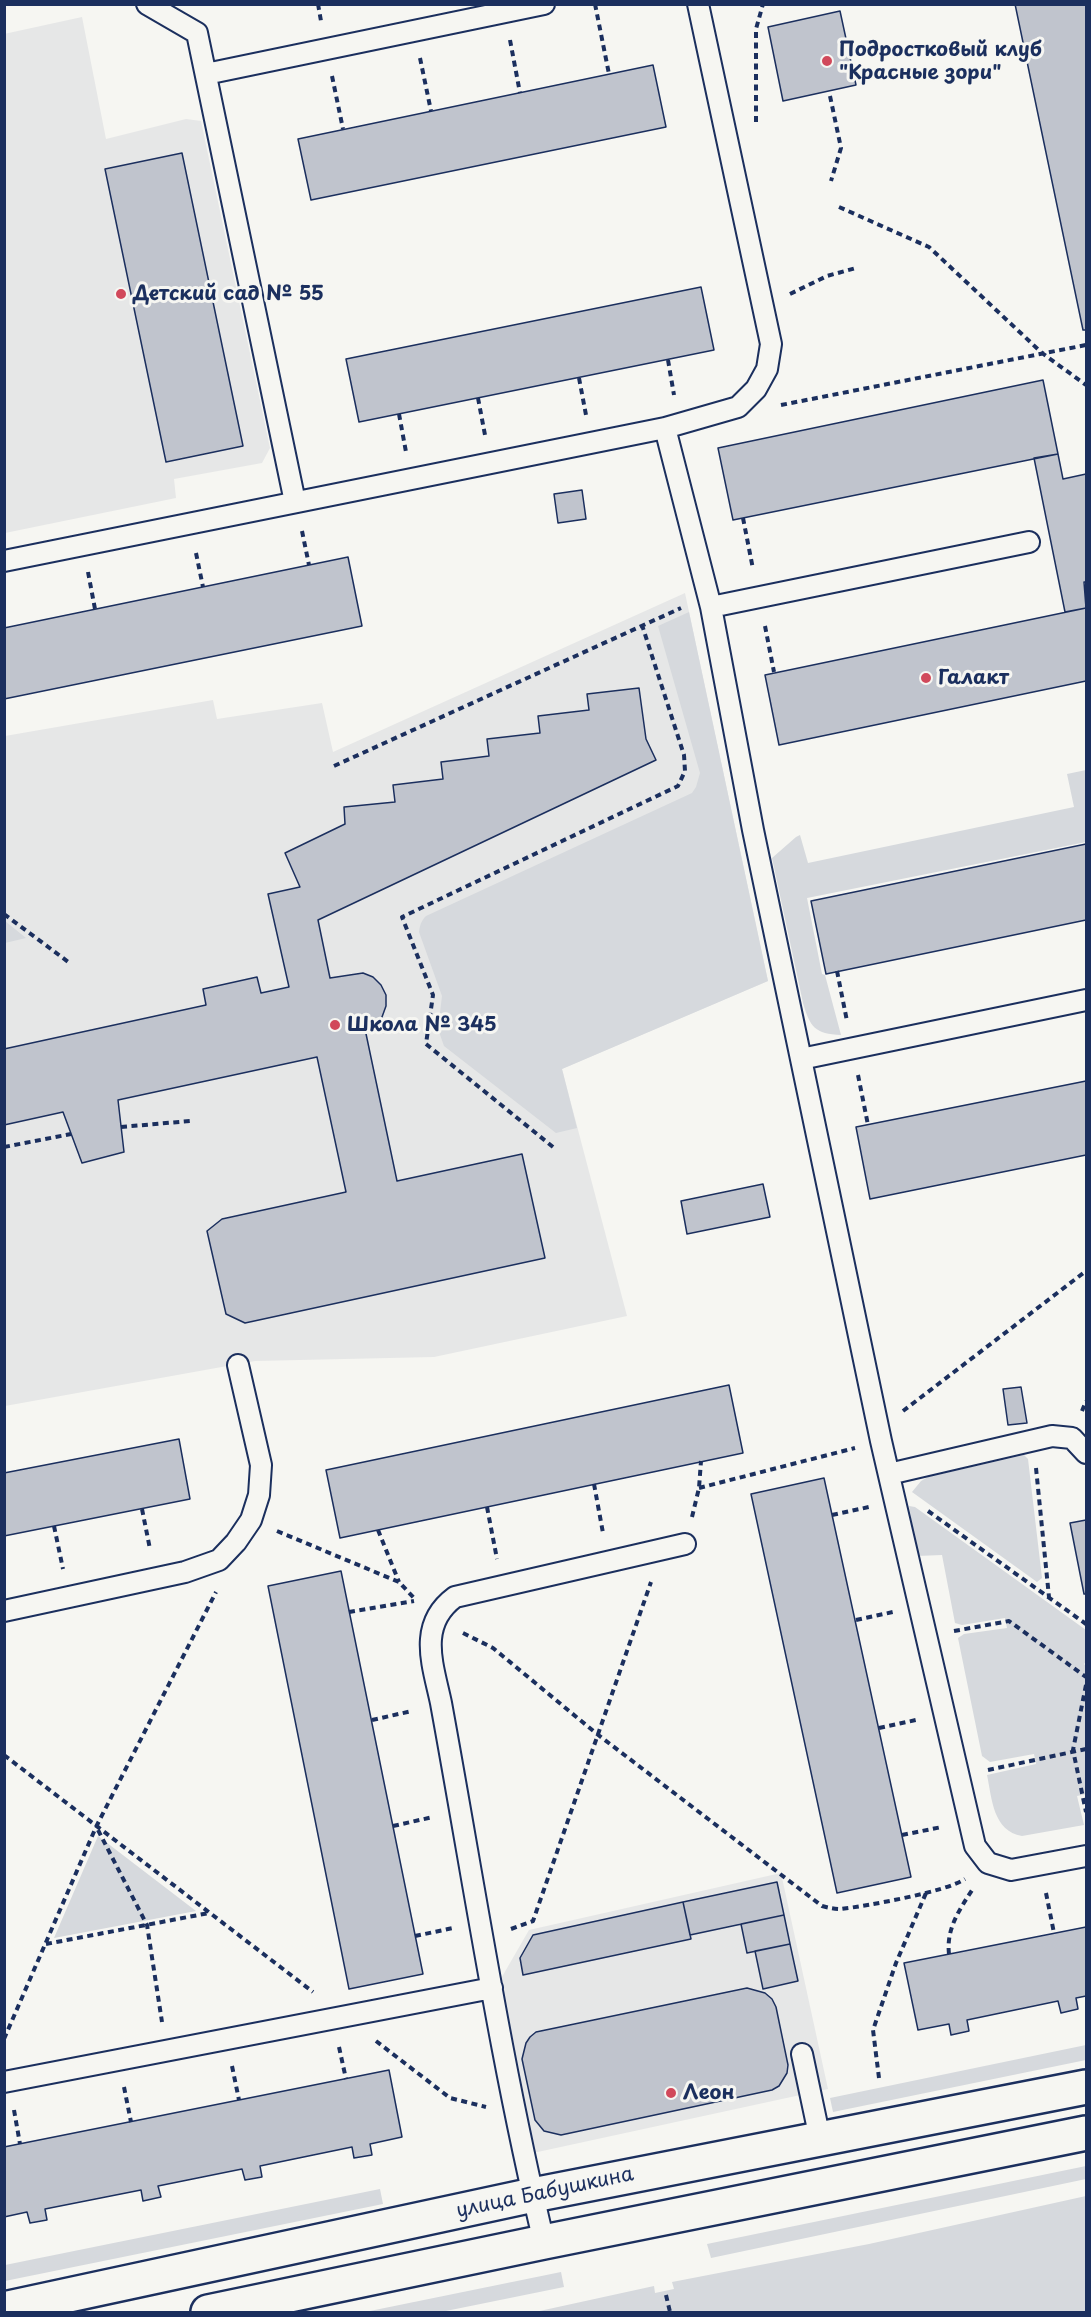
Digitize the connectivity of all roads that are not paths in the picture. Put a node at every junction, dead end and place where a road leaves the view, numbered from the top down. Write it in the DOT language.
graph roads {
  1 [pos="147,4"];
  2 [pos="544,4"];
  3 [pos="698,4"];
  4 [pos="207,74"];
  5 [pos="665,428"];
  6 [pos="295,502"];
  7 [pos="1029,542"];
  8 [pos="4,561"];
  9 [pos="711,607"];
  10 [pos="1086,1000"];
  11 [pos="801,1059"];
  12 [pos="238,1365"];
  13 [pos="1086,1453"];
  14 [pos="889,1474"];
  15 [pos="685,1544"];
  16 [pos="4,1611"];
  17 [pos="1086,1856"];
  18 [pos="492,1988"];
  19 [pos="802,2054"];
  20 [pos="4,2082"];
  21 [pos="1086,2087"];
  22 [pos="1086,2133"];
  23 [pos="820,2139"];
  24 [pos="533,2195"];
  25 [pos="544,2242"];
  26 [pos="4,2309"];
  27 [pos="208,2313"];
  1 -- 4 [label="lane"];
  2 -- 4 [label="lane"];
  3 -- 5 [label="lane"];
  4 -- 6 [label="lane"];
  5 -- 6 [label="lane"];
  5 -- 9 [label="lane"];
  6 -- 8 [label="lane"];
  7 -- 9 [label="lane"];
  9 -- 11 [label="lane"];
  10 -- 11 [label="lane"];
  11 -- 14 [label="lane"];
  12 -- 16 [label="lane"];
  13 -- 14 [label="lane"];
  14 -- 17 [label="lane"];
  15 -- 18 [label="lane"];
  18 -- 20 [label="lane"];
  18 -- 24 [label="lane"];
  19 -- 23 [label="lane"];
  21 -- 23 [label="main road, улица Бабушкина"];
  22 -- 25 [label="main road"];
  23 -- 24 [label="main road, улица Бабушкина"];
  24 -- 25 [label="lane"];
  24 -- 26 [label="main road, улица Бабушкина"];
  25 -- 27 [label="main road"];
}
